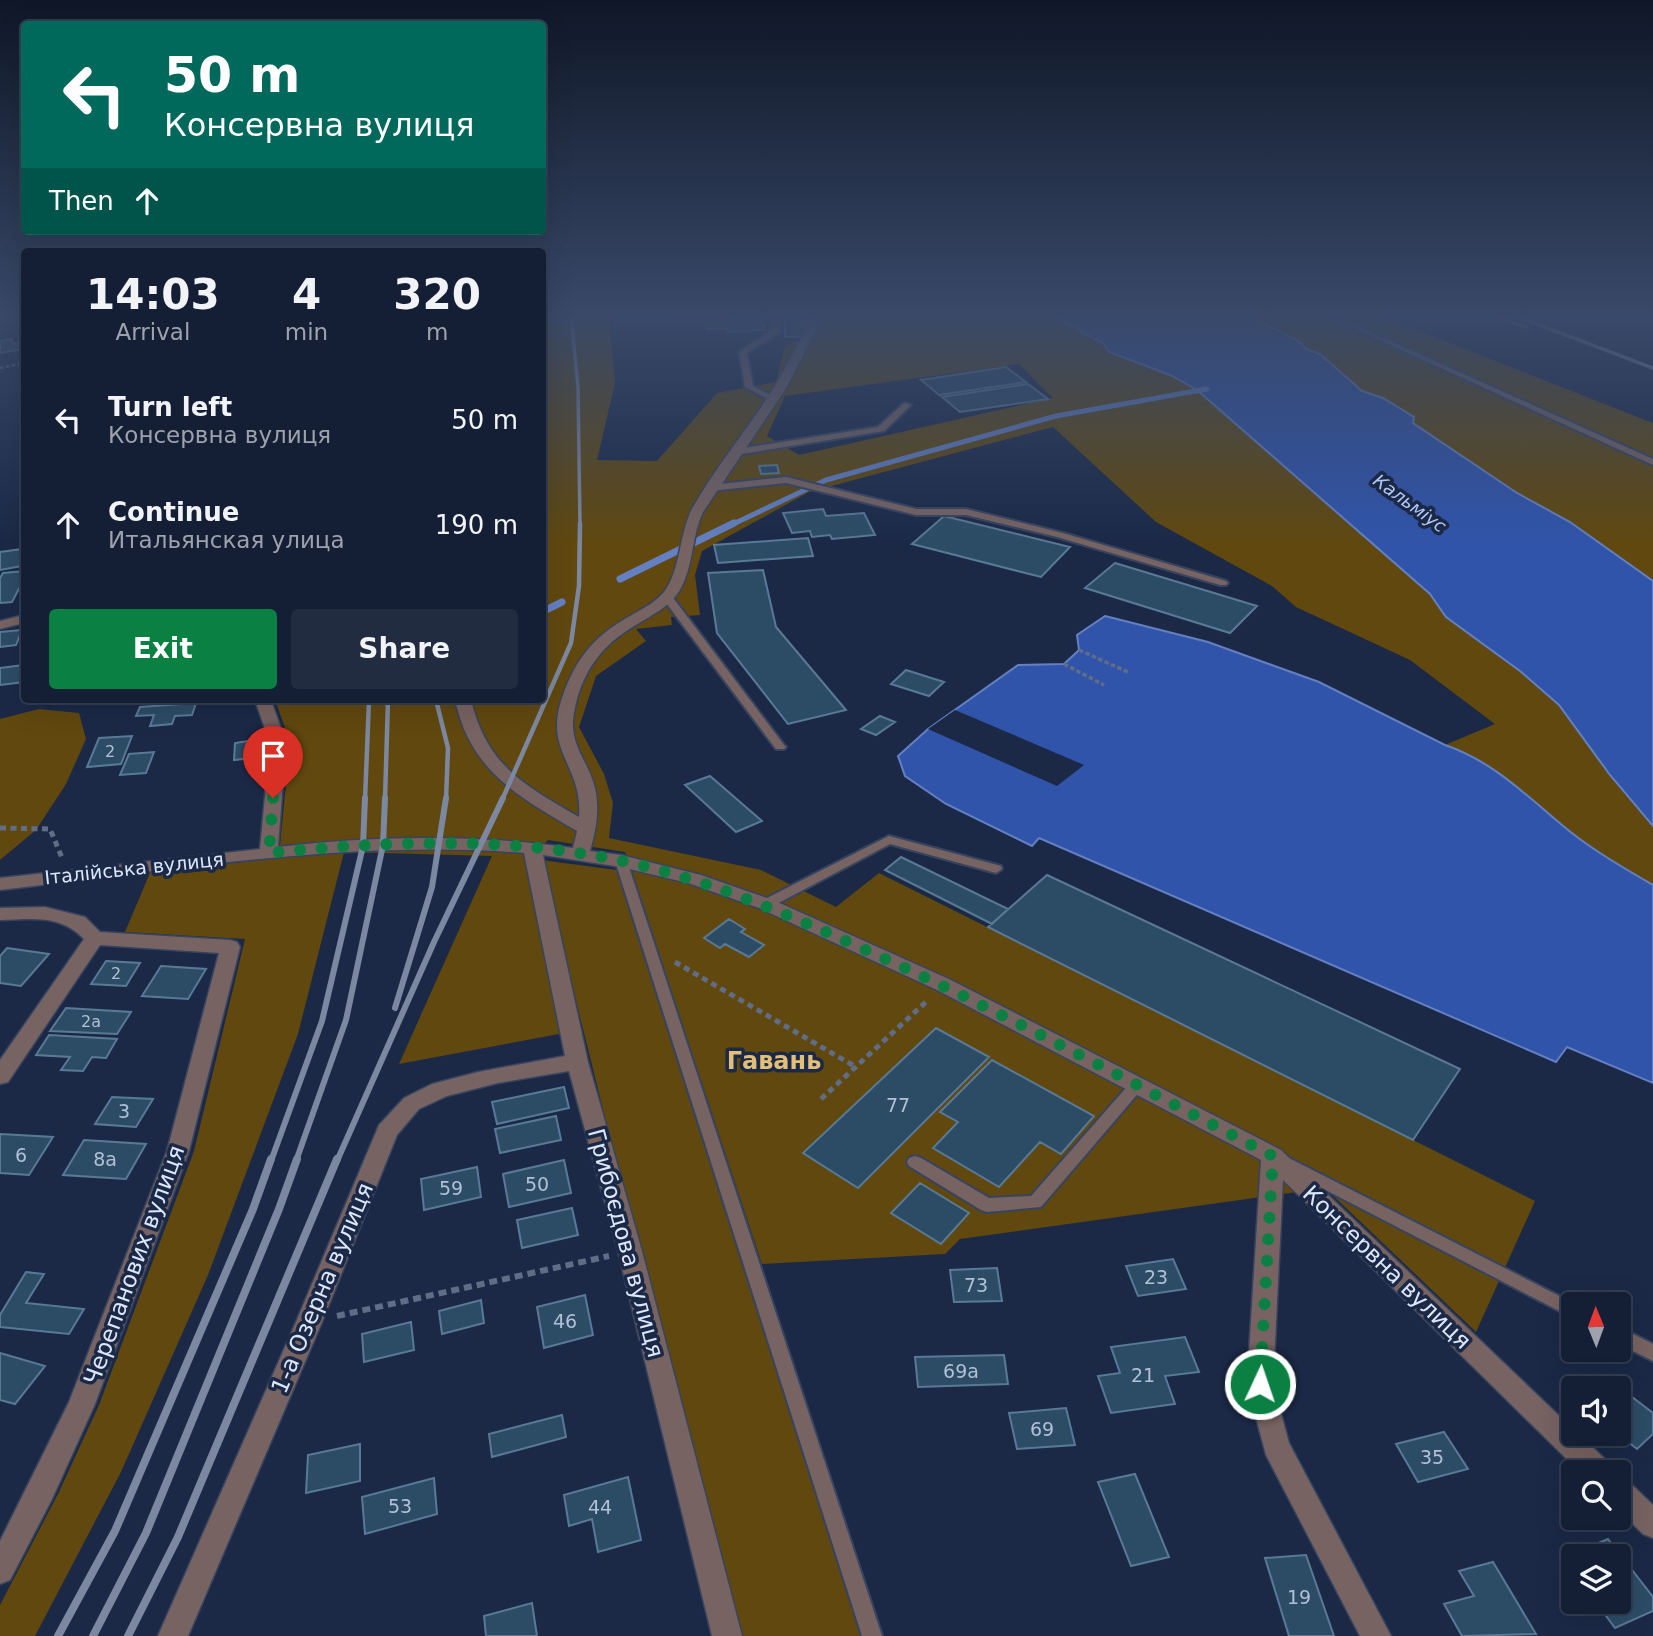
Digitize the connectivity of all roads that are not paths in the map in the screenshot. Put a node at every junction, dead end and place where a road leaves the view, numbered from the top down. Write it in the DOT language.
graph roads {
  1 [pos="759,392"];
  2 [pos="777,392"];
  3 [pos="1499,392"];
  4 [pos="773,400"];
  5 [pos="907,405"];
  6 [pos="736,452"];
  7 [pos="1653,462"];
  8 [pos="711,488"];
  9 [pos="1223,583"];
  10 [pos="667,597"];
  11 [pos="21,620"];
  12 [pos="0,625"];
  13 [pos="264,703"];
  14 [pos="463,703"];
  15 [pos="780,747"];
  16 [pos="587,829"];
  17 [pos="532,848"];
  18 [pos="269,853"];
  19 [pos="580,855"];
  20 [pos="621,861"];
  21 [pos="996,869"];
  22 [pos="0,884"];
  23 [pos="766,904"];
  24 [pos="0,914"];
  25 [pos="95,938"];
  26 [pos="577,1062"];
  27 [pos="0,1076"];
  28 [pos="1137,1085"];
  29 [pos="1273,1156"];
  30 [pos="915,1162"];
  31 [pos="1561,1305"];
  32 [pos="1631,1341"];
  33 [pos="1653,1353"];
  34 [pos="1587,1460"];
  35 [pos="1631,1503"];
  36 [pos="1653,1524"];
  37 [pos="0,1570"];
  38 [pos="173,1636"];
  39 [pos="727,1636"];
  40 [pos="872,1636"];
  41 [pos="1376,1636"];
  1 -- 4 [label="lane"];
  2 -- 4 [label="street"];
  3 -- 7 [label="lane"];
  4 -- 6 [label="street"];
  5 -- 6 [label="lane"];
  6 -- 8 [label="street"];
  8 -- 9 [label="lane"];
  8 -- 10 [label="street"];
  10 -- 15 [label="lane"];
  10 -- 16 [label="street"];
  11 -- 12 [label="street"];
  13 -- 18 [label="street"];
  14 -- 16 [label="street"];
  16 -- 19 [label="street"];
  17 -- 18 [label="street, Італійська вулиця"];
  17 -- 19 [label="street, Консервна вулиця"];
  17 -- 26 [label="street, Грибоєдова вулиця"];
  18 -- 22 [label="street, Італійська вулиця"];
  19 -- 20 [label="street, Консервна вулиця"];
  20 -- 23 [label="street, Консервна вулиця"];
  20 -- 40 [label="lane"];
  21 -- 23 [label="lane"];
  23 -- 28 [label="street, Консервна вулиця"];
  24 -- 25 [label="street"];
  25 -- 27 [label="street"];
  25 -- 37 [label="street, Черепанових вулиця"];
  26 -- 38 [label="street, 1-а Озерна вулиця"];
  26 -- 39 [label="street, Грибоєдова вулиця"];
  28 -- 29 [label="street, Консервна вулиця"];
  28 -- 30 [label="lane"];
  29 -- 31 [label="lane"];
  29 -- 34 [label="street, Консервна вулиця"];
  29 -- 41 [label="street"];
  32 -- 33 [label="lane"];
  35 -- 36 [label="street"];
}
